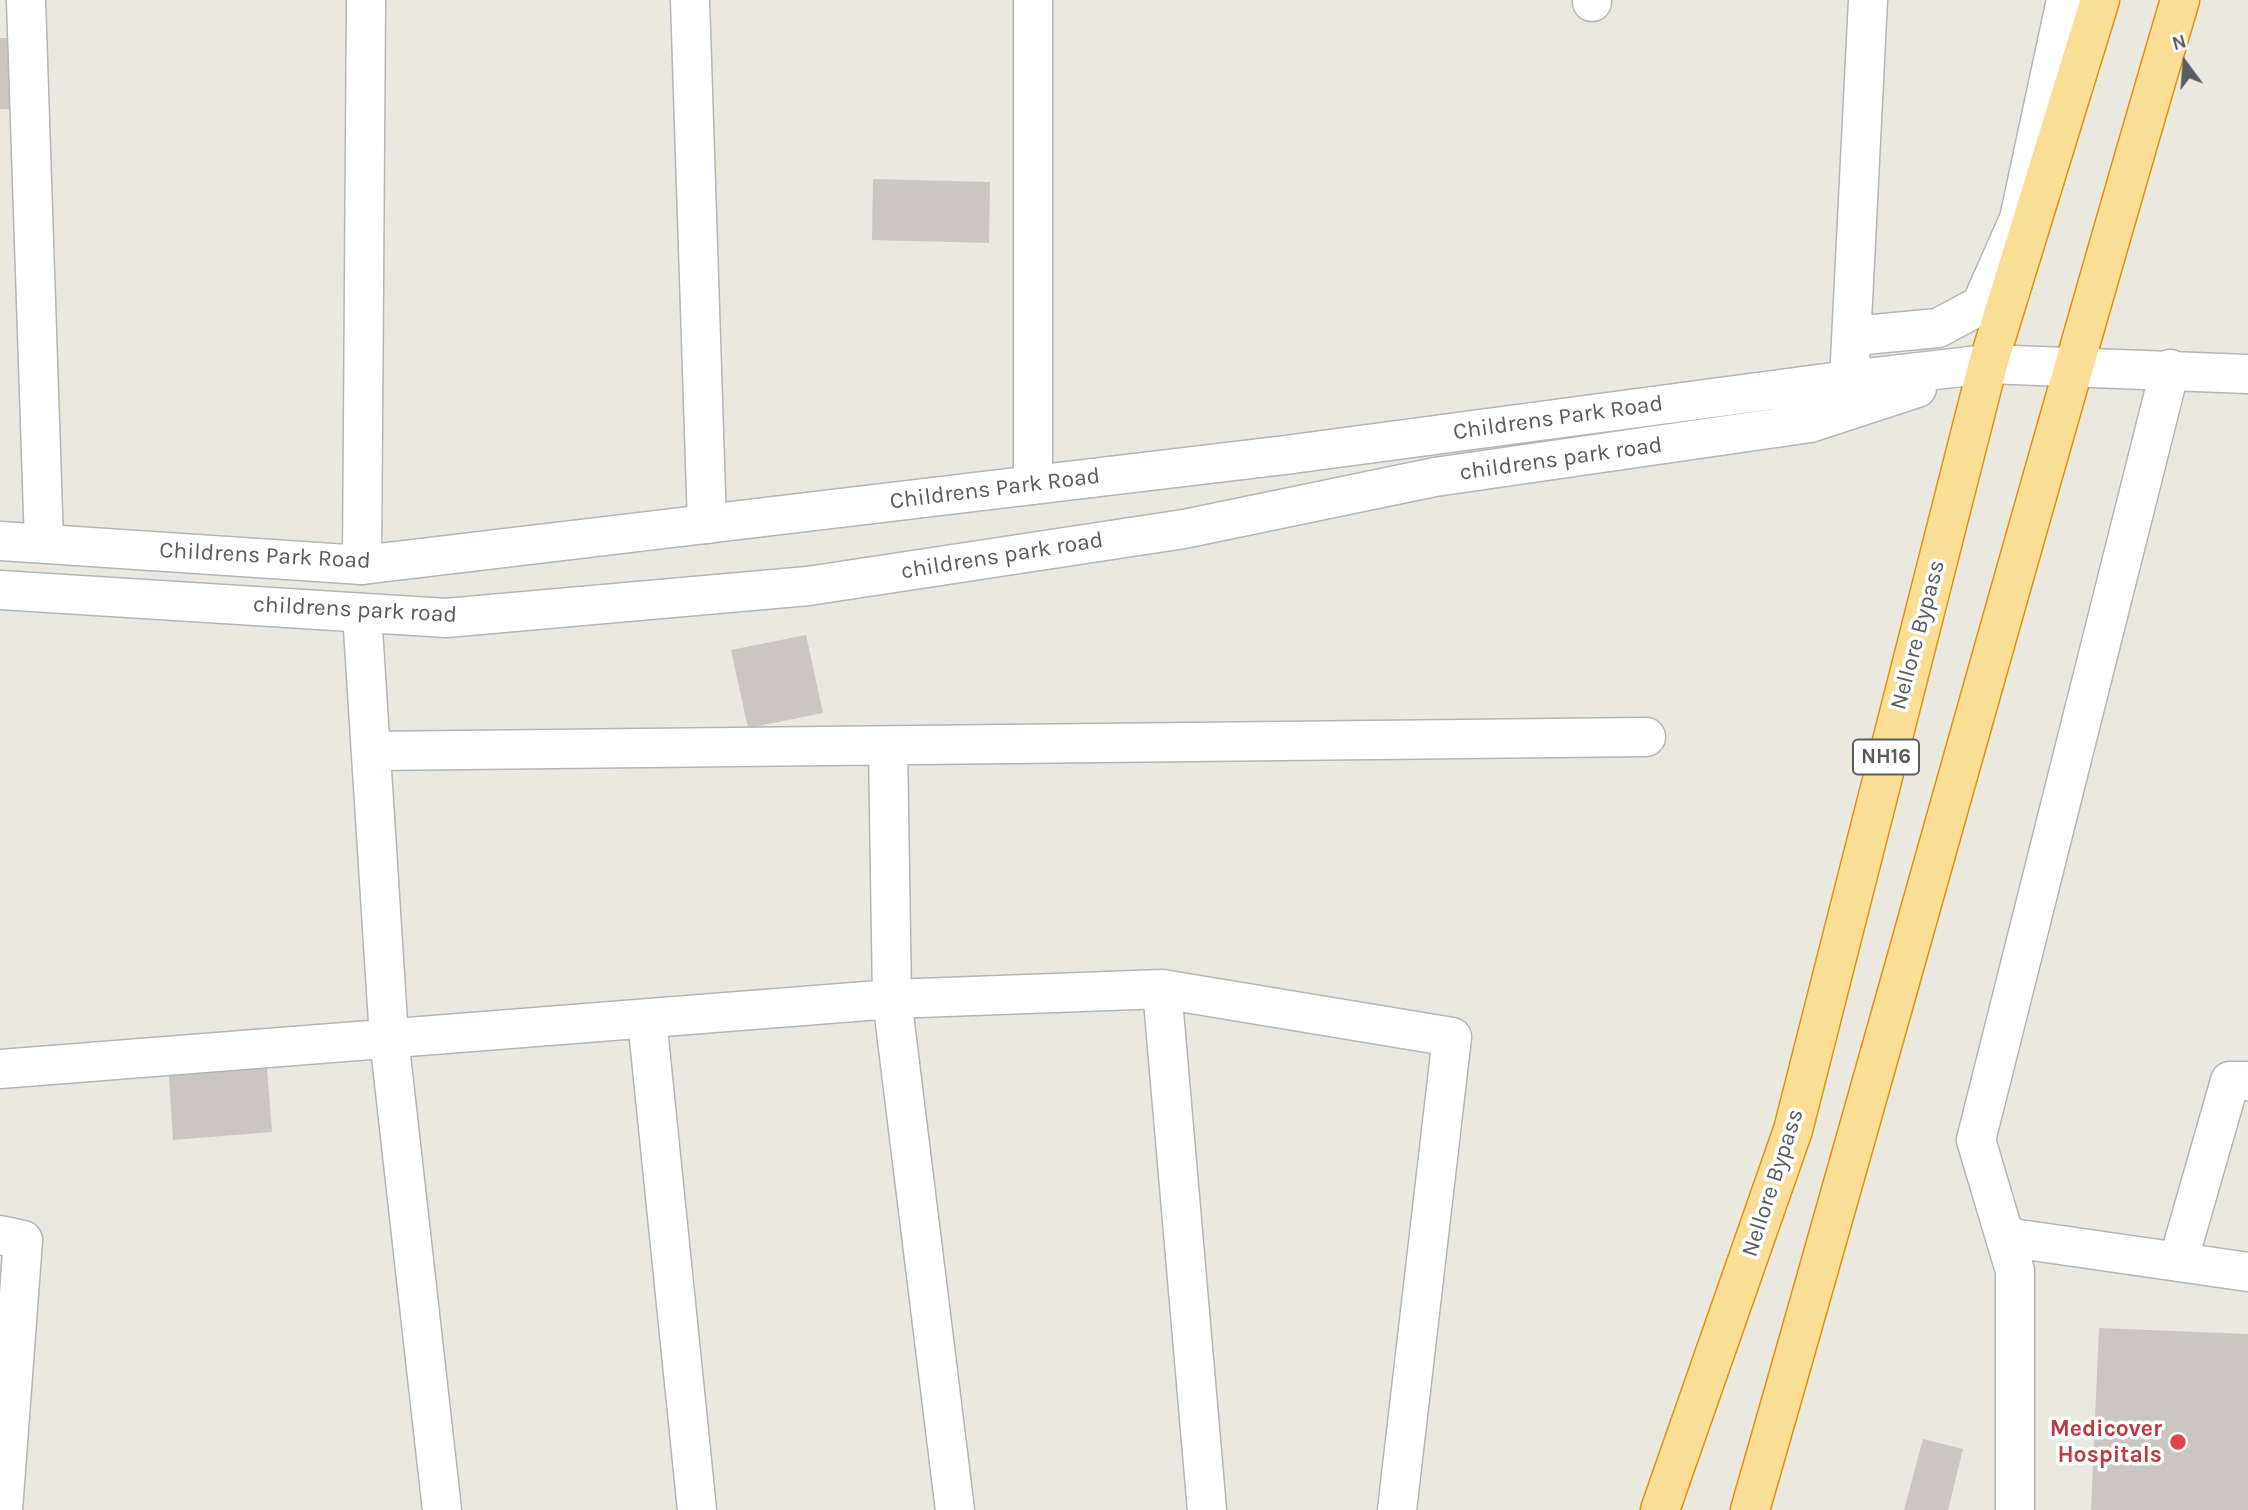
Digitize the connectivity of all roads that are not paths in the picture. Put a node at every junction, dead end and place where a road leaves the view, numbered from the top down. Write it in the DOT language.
graph roads {
  1 [pos="26,0"];
  2 [pos="366,0"];
  3 [pos="690,0"];
  4 [pos="1033,0"];
  5 [pos="1868,0"];
  6 [pos="2066,0"];
  7 [pos="2100,0"];
  8 [pos="2180,0"];
  9 [pos="1853,336"];
  10 [pos="1988,364"];
  11 [pos="2073,366"];
  12 [pos="2169,369"];
  13 [pos="2248,374"];
  14 [pos="1845,396"];
  15 [pos="1033,485"];
  16 [pos="707,524"];
  17 [pos="0,541"];
  18 [pos="44,543"];
  19 [pos="362,565"];
  20 [pos="0,590"];
  21 [pos="362,612"];
  22 [pos="1646,737"];
  23 [pos="888,746"];
  24 [pos="371,751"];
  25 [pos="1162,989"];
  26 [pos="892,999"];
  27 [pos="647,1019"];
  28 [pos="390,1038"];
  29 [pos="0,1069"];
  30 [pos="2248,1081"];
  31 [pos="0,1234"];
  32 [pos="2005,1237"];
  33 [pos="2178,1262"];
  34 [pos="2248,1272"];
  35 [pos="3,1510"];
  36 [pos="442,1510"];
  37 [pos="696,1510"];
  38 [pos="955,1510"];
  39 [pos="1207,1510"];
  40 [pos="1397,1510"];
  41 [pos="1660,1510"];
  42 [pos="1750,1510"];
  43 [pos="2015,1510"];
  1 -- 18 [label="street"];
  2 -- 19 [label="street"];
  3 -- 16 [label="street"];
  4 -- 15 [label="street"];
  5 -- 9 [label="street"];
  6 -- 9 [label="street"];
  7 -- 10 [label="highway, Nellore Bypass / NH16"];
  8 -- 11 [label="highway"];
  9 -- 14 [label="street"];
  10 -- 11 [label="street, childrens park road"];
  10 -- 14 [label="street, childrens park road"];
  10 -- 41 [label="highway, Nellore Bypass / NH16"];
  11 -- 12 [label="street, childrens park road"];
  11 -- 42 [label="highway"];
  12 -- 13 [label="street, childrens park road"];
  12 -- 32 [label="street"];
  14 -- 15 [label="street, Childrens Park Road"];
  14 -- 21 [label="street, childrens park road"];
  15 -- 16 [label="street, Childrens Park Road"];
  16 -- 19 [label="street, Childrens Park Road"];
  17 -- 18 [label="street, Childrens Park Road"];
  18 -- 19 [label="street, Childrens Park Road"];
  20 -- 21 [label="street, childrens park road"];
  21 -- 24 [label="street"];
  22 -- 23 [label="street"];
  23 -- 24 [label="street"];
  23 -- 26 [label="street"];
  24 -- 28 [label="street"];
  25 -- 26 [label="street"];
  25 -- 39 [label="street"];
  25 -- 40 [label="street"];
  26 -- 27 [label="street"];
  26 -- 38 [label="street"];
  27 -- 28 [label="street"];
  27 -- 37 [label="street"];
  28 -- 29 [label="street"];
  28 -- 36 [label="street"];
  30 -- 33 [label="street"];
  31 -- 35 [label="street"];
  32 -- 33 [label="street"];
  32 -- 43 [label="street"];
  33 -- 34 [label="street"];
}
